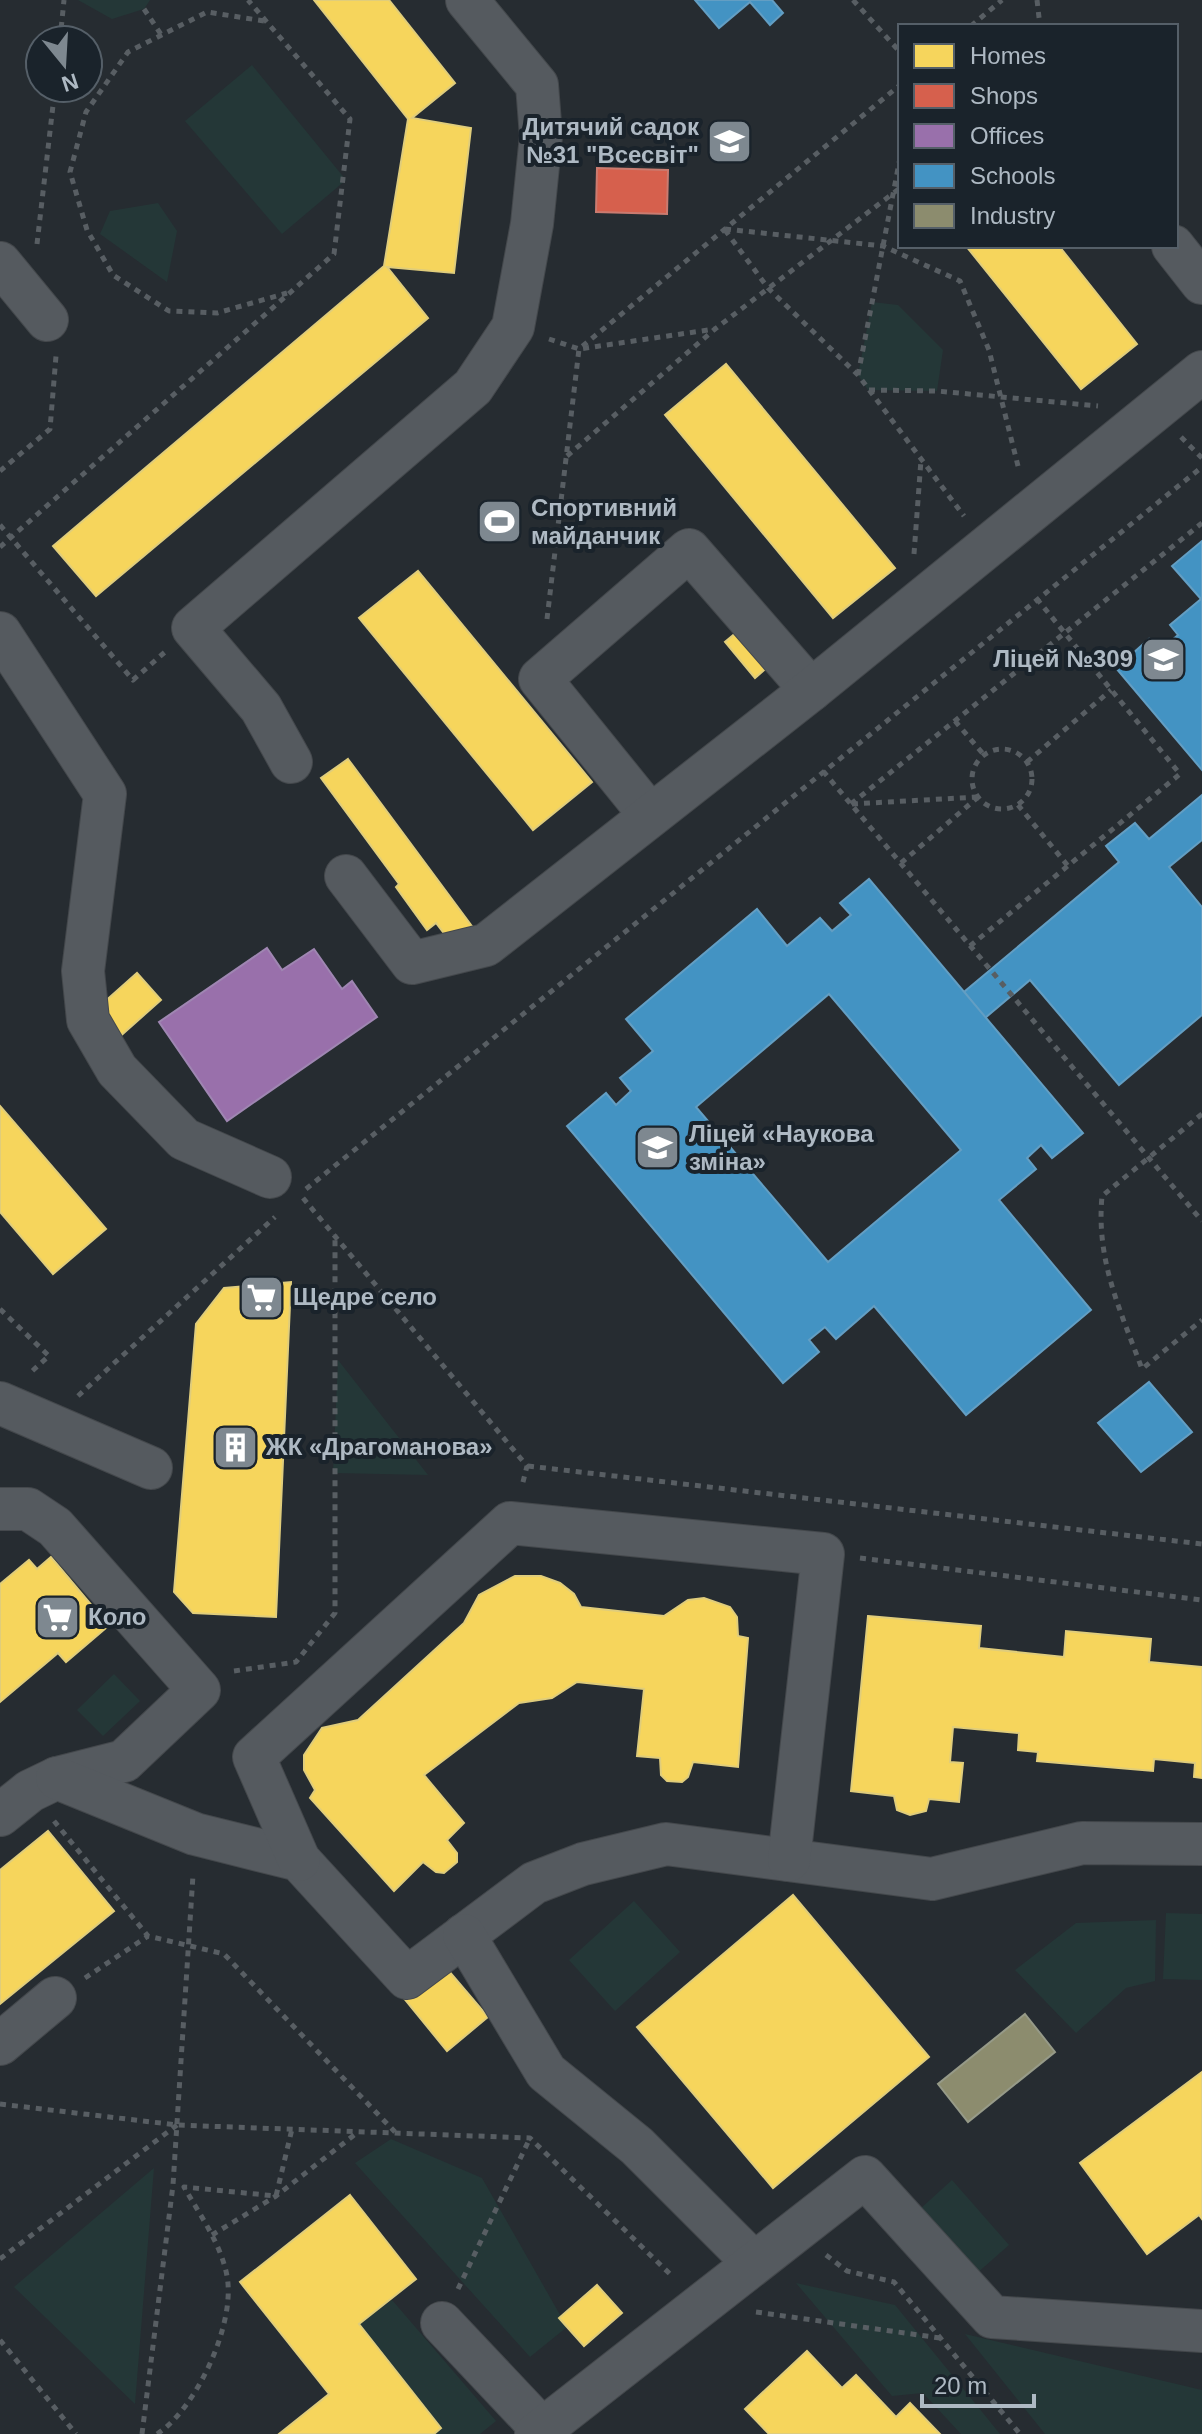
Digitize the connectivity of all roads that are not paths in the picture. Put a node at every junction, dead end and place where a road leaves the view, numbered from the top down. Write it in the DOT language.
graph roads {
  1 [pos="467,0"];
  2 [pos="1175,248"];
  3 [pos="0,263"];
  4 [pos="1202,283"];
  5 [pos="39,310"];
  6 [pos="1202,372"];
  7 [pos="0,633"];
  8 [pos="811,690"];
  9 [pos="291,762"];
  10 [pos="650,815"];
  11 [pos="346,876"];
  12 [pos="273,1196"];
  13 [pos="0,1403"];
  14 [pos="151,1468"];
  15 [pos="0,1509"];
  16 [pos="29,1795"];
  17 [pos="1202,1844"];
  18 [pos="299,1860"];
  19 [pos="789,1860"];
  20 [pos="464,1935"];
  21 [pos="55,1998"];
  22 [pos="0,2044"];
  23 [pos="753,2262"];
  24 [pos="442,2323"];
  25 [pos="1202,2331"];
  26 [pos="539,2432"];
  1 -- 9 [label="lane"];
  2 -- 4 [label="lane"];
  3 -- 5 [label="lane"];
  6 -- 8 [label="lane"];
  7 -- 12 [label="lane"];
  8 -- 10 [label="lane"];
  8 -- 10 [label="lane"];
  10 -- 11 [label="lane"];
  13 -- 14 [label="lane"];
  15 -- 16 [label="lane"];
  16 -- 18 [label="lane"];
  17 -- 19 [label="lane"];
  18 -- 19 [label="lane"];
  18 -- 20 [label="lane"];
  19 -- 20 [label="lane"];
  20 -- 23 [label="lane"];
  21 -- 22 [label="lane"];
  23 -- 25 [label="lane"];
  23 -- 26 [label="lane"];
  24 -- 26 [label="lane"];
}
